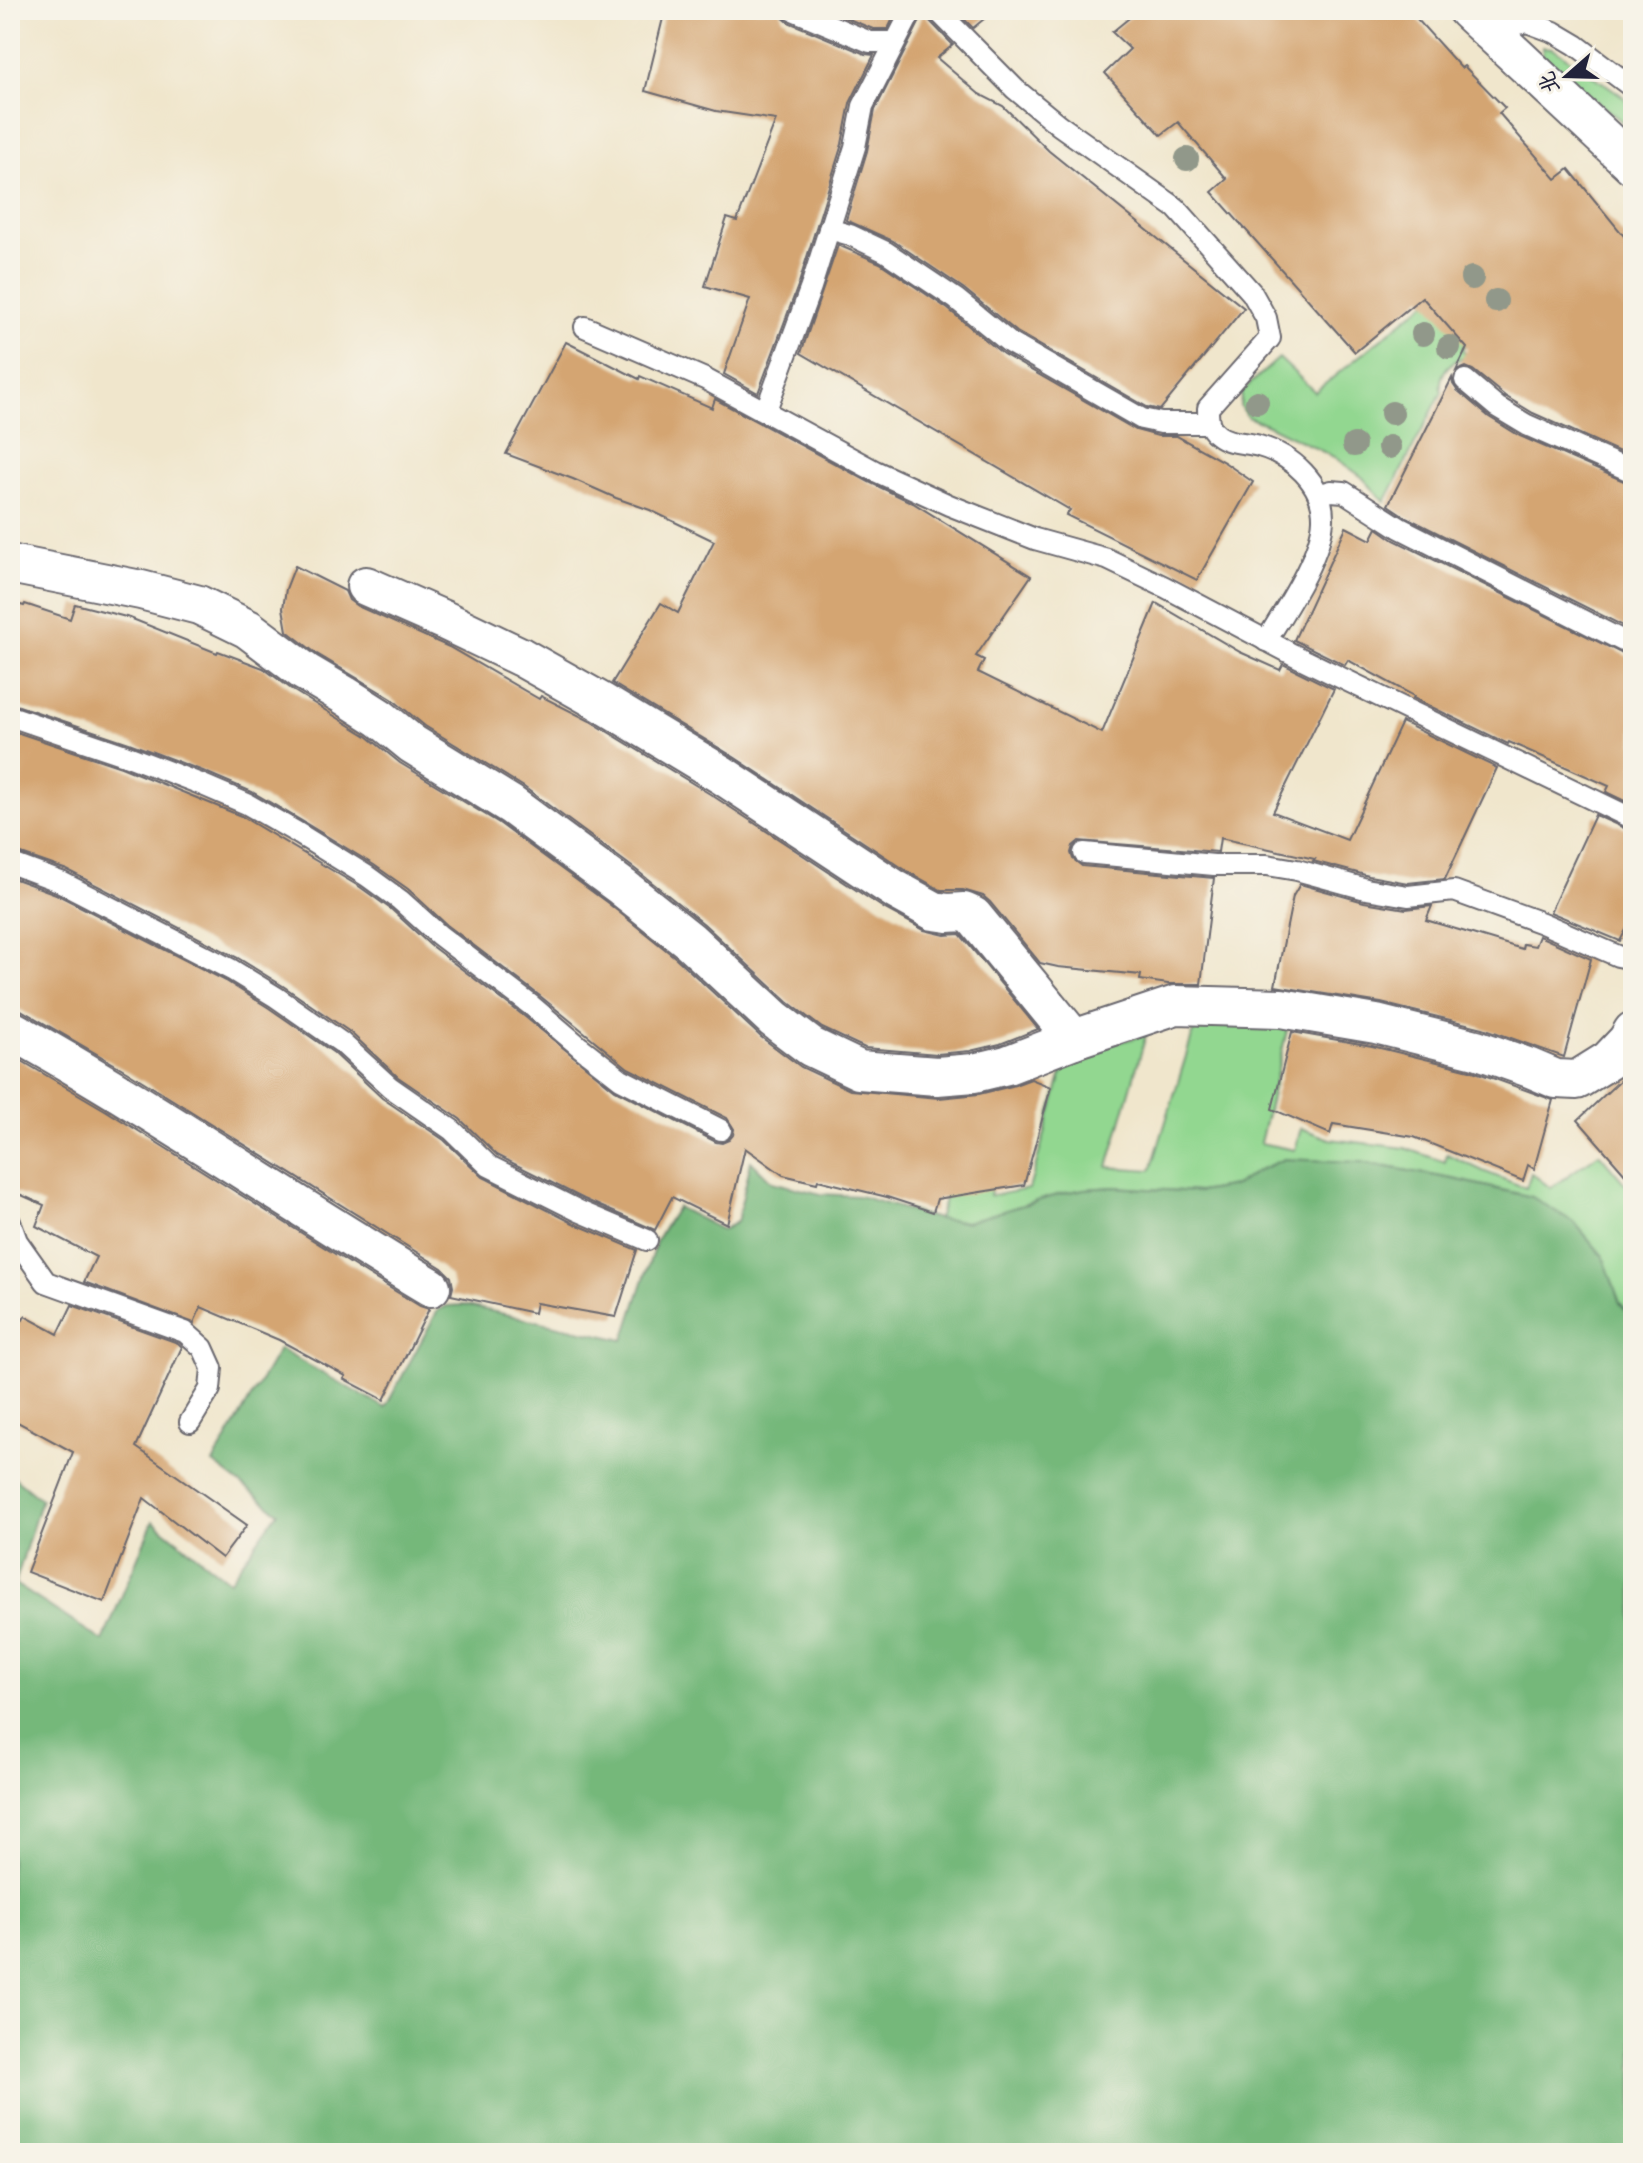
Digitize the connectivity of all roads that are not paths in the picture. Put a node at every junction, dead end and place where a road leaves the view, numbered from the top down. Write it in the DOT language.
graph roads {
  1 [pos="793,10"];
  2 [pos="912,10"];
  3 [pos="937,10"];
  4 [pos="1479,22"];
  5 [pos="895,42"];
  6 [pos="1633,88"];
  7 [pos="1633,165"];
  8 [pos="829,229"];
  9 [pos="585,327"];
  10 [pos="1465,380"];
  11 [pos="766,410"];
  12 [pos="1208,423"];
  13 [pos="1633,472"];
  14 [pos="1319,495"];
  15 [pos="10,564"];
  16 [pos="366,586"];
  17 [pos="1266,641"];
  18 [pos="1633,646"];
  19 [pos="10,716"];
  20 [pos="1633,819"];
  21 [pos="1084,853"];
  22 [pos="10,863"];
  23 [pos="1633,959"];
  24 [pos="10,1029"];
  25 [pos="1633,1031"];
  26 [pos="1074,1039"];
  27 [pos="721,1130"];
  28 [pos="10,1222"];
  29 [pos="647,1240"];
  30 [pos="431,1287"];
  31 [pos="190,1422"];
  1 -- 5 [label="lane"];
  2 -- 5 [label="lane"];
  3 -- 12 [label="lane"];
  4 -- 6 [label="lane"];
  4 -- 7 [label="street"];
  5 -- 8 [label="lane"];
  8 -- 11 [label="lane"];
  8 -- 12 [label="lane"];
  9 -- 11 [label="lane"];
  10 -- 13 [label="lane"];
  11 -- 17 [label="lane"];
  12 -- 14 [label="lane"];
  14 -- 17 [label="lane"];
  14 -- 18 [label="lane"];
  15 -- 26 [label="street"];
  16 -- 26 [label="street"];
  17 -- 20 [label="lane"];
  19 -- 27 [label="lane"];
  21 -- 23 [label="lane"];
  22 -- 29 [label="lane"];
  24 -- 30 [label="street"];
  25 -- 26 [label="street"];
  28 -- 31 [label="lane"];
}
